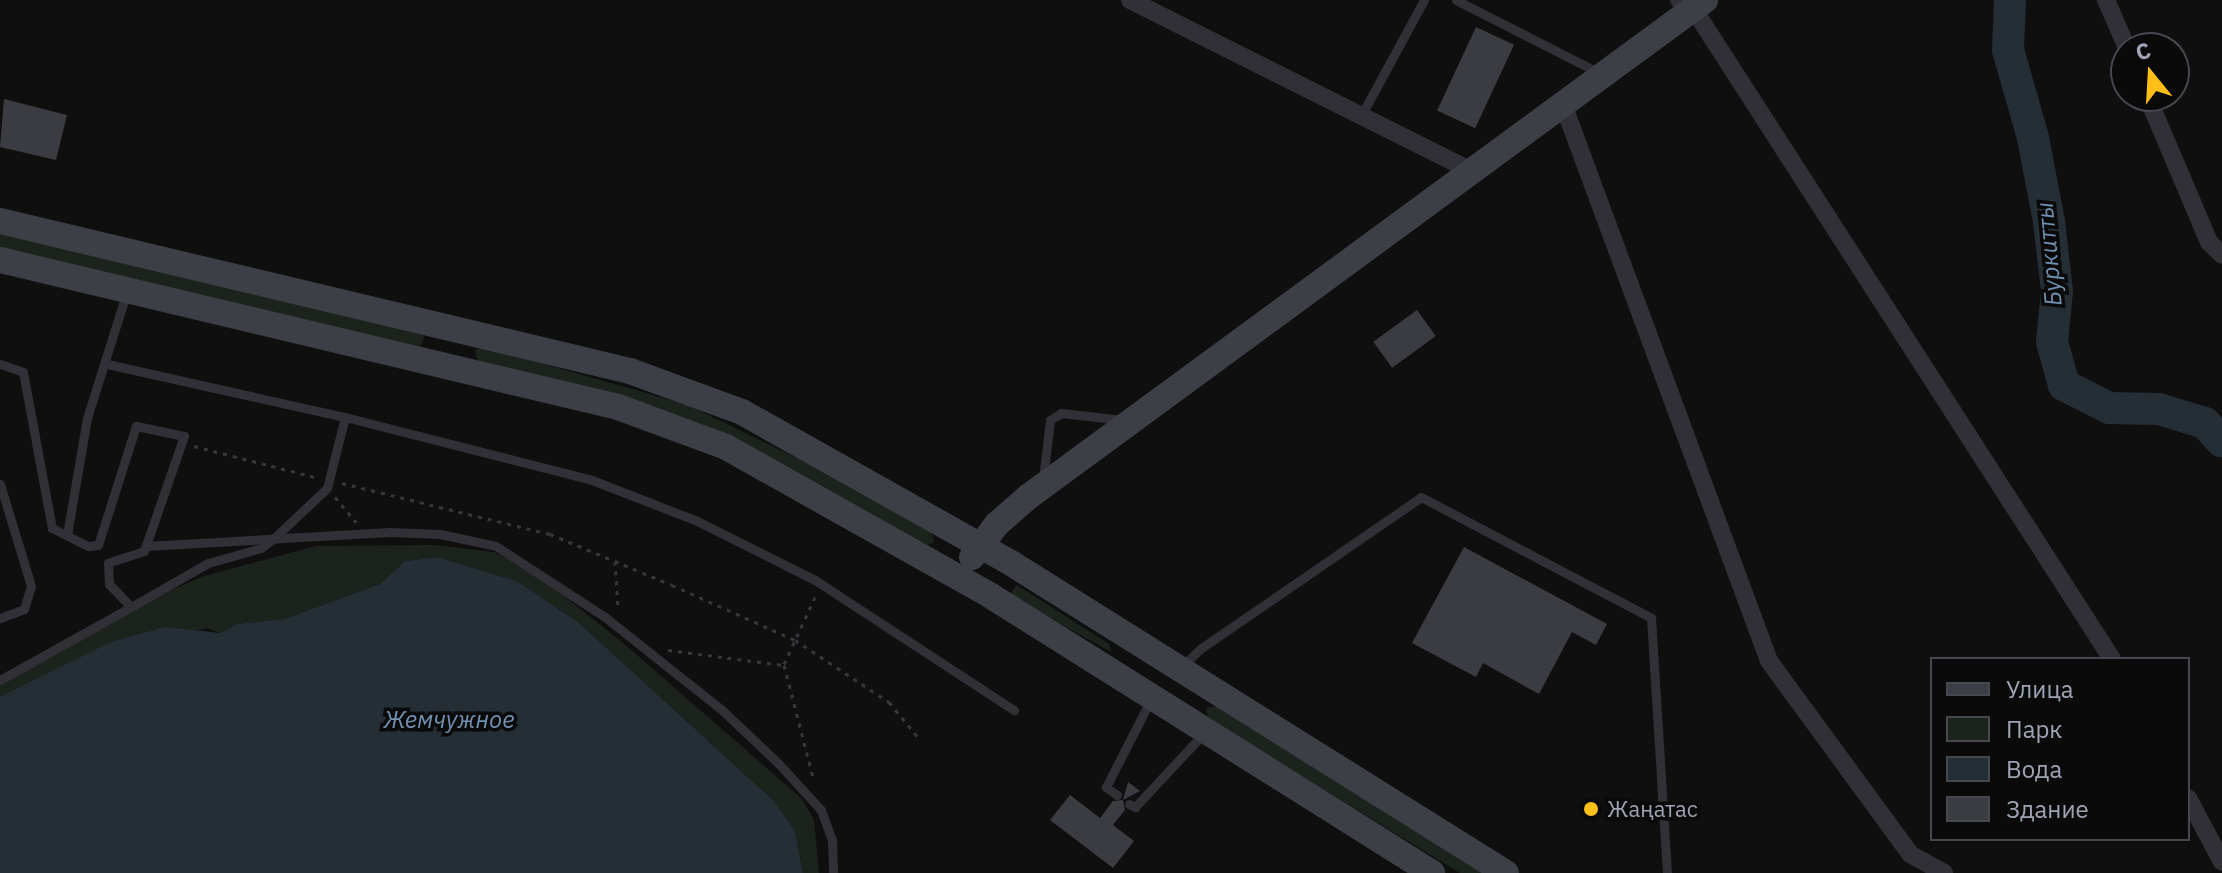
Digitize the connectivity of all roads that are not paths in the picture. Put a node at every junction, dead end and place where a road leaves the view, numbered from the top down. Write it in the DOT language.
graph roads {
  1 [pos="1130,0"];
  2 [pos="1424,0"];
  3 [pos="1456,0"];
  4 [pos="2106,0"];
  5 [pos="1694,2"];
  6 [pos="2120,32"];
  7 [pos="1603,75"];
  8 [pos="1563,104"];
  9 [pos="2154,112"];
  10 [pos="1362,114"];
  11 [pos="1472,171"];
  12 [pos="0,221"];
  13 [pos="2222,255"];
  14 [pos="0,260"];
  15 [pos="127,291"];
  16 [pos="453,327"];
  17 [pos="0,364"];
  18 [pos="107,364"];
  19 [pos="444,364"];
  20 [pos="345,417"];
  21 [pos="1132,421"];
  22 [pos="0,484"];
  23 [pos="1042,486"];
  24 [pos="67,535"];
  25 [pos="273,539"];
  26 [pos="980,545"];
  27 [pos="146,546"];
  28 [pos="959,577"];
  29 [pos="131,607"];
  30 [pos="0,618"];
  31 [pos="2111,657"];
  32 [pos="1180,668"];
  33 [pos="0,680"];
  34 [pos="1156,698"];
  35 [pos="1014,710"];
  36 [pos="1206,731"];
  37 [pos="1117,795"];
  38 [pos="2190,802"];
  39 [pos="1129,804"];
  40 [pos="2222,862"];
  41 [pos="833,873"];
  42 [pos="1432,873"];
  43 [pos="1506,873"];
  44 [pos="1667,873"];
  45 [pos="1944,873"];
  1 -- 10 [label="street"];
  2 -- 10 [label="lane"];
  3 -- 7 [label="lane"];
  4 -- 6 [label="street"];
  5 -- 7 [label="main road"];
  5 -- 31 [label="street"];
  7 -- 8 [label="main road"];
  8 -- 11 [label="main road"];
  8 -- 45 [label="street"];
  9 -- 13 [label="street"];
  10 -- 11 [label="street"];
  11 -- 21 [label="main road"];
  12 -- 16 [label="main road"];
  14 -- 15 [label="main road"];
  15 -- 18 [label="lane"];
  15 -- 19 [label="main road"];
  16 -- 19 [label="main road"];
  16 -- 26 [label="main road"];
  17 -- 24 [label="lane"];
  18 -- 20 [label="lane"];
  18 -- 24 [label="lane"];
  19 -- 28 [label="main road"];
  20 -- 25 [label="lane"];
  20 -- 35 [label="lane"];
  21 -- 23 [label="main road"];
  21 -- 23 [label="lane"];
  22 -- 30 [label="lane"];
  23 -- 26 [label="main road"];
  24 -- 27 [label="lane"];
  25 -- 27 [label="lane"];
  25 -- 29 [label="lane"];
  25 -- 41 [label="lane"];
  26 -- 28 [label="main road"];
  26 -- 32 [label="main road"];
  27 -- 29 [label="lane"];
  28 -- 34 [label="main road"];
  29 -- 33 [label="lane"];
  32 -- 34 [label="main road"];
  32 -- 43 [label="main road"];
  32 -- 44 [label="lane"];
  34 -- 36 [label="main road"];
  34 -- 37 [label="lane"];
  36 -- 39 [label="lane"];
  36 -- 42 [label="main road"];
  38 -- 40 [label="street"];
}
